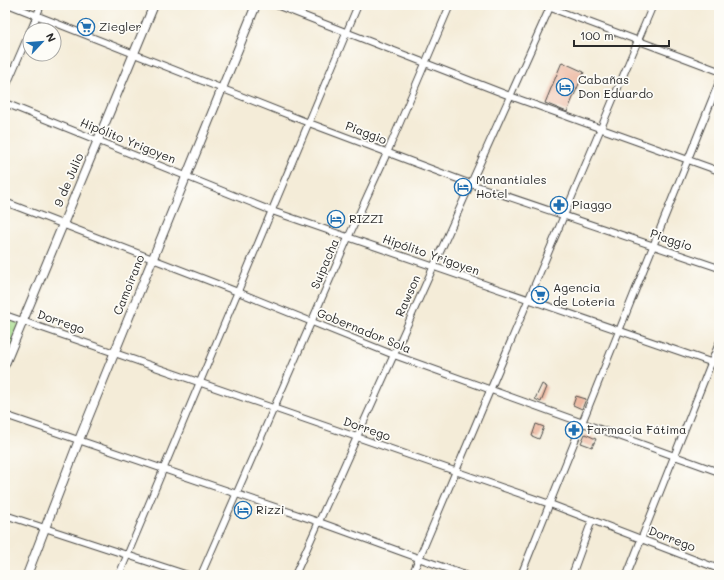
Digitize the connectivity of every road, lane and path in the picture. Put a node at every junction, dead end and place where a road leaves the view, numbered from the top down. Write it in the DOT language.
graph roads {
  1 [pos="10,5"];
  2 [pos="41,5"];
  3 [pos="154,5"];
  4 [pos="256,5"];
  5 [pos="276,5"];
  6 [pos="358,5"];
  7 [pos="450,5"];
  8 [pos="543,5"];
  9 [pos="653,5"];
  10 [pos="551,6"];
  11 [pos="36,16"];
  12 [pos="34,22"];
  13 [pos="347,32"];
  14 [pos="637,40"];
  15 [pos="22,50"];
  16 [pos="134,54"];
  17 [pos="426,63"];
  18 [pos="719,71"];
  19 [pos="719,82"];
  20 [pos="5,89"];
  21 [pos="222,89"];
  22 [pos="510,96"];
  23 [pos="5,103"];
  24 [pos="309,123"];
  25 [pos="601,128"];
  26 [pos="98,141"];
  27 [pos="387,153"];
  28 [pos="687,160"];
  29 [pos="719,171"];
  30 [pos="186,176"];
  31 [pos="471,184"];
  32 [pos="5,202"];
  33 [pos="272,211"];
  34 [pos="564,216"];
  35 [pos="63,225"];
  36 [pos="348,238"];
  37 [pos="653,246"];
  38 [pos="152,259"];
  39 [pos="433,267"];
  40 [pos="719,268"];
  41 [pos="238,292"];
  42 [pos="528,300"];
  43 [pos="5,314"];
  44 [pos="23,321"];
  45 [pos="312,322"];
  46 [pos="619,331"];
  47 [pos="719,343"];
  48 [pos="114,352"];
  49 [pos="394,355"];
  50 [pos="711,363"];
  51 [pos="5,364"];
  52 [pos="719,365"];
  53 [pos="200,382"];
  54 [pos="489,389"];
  55 [pos="274,408"];
  56 [pos="5,415"];
  57 [pos="582,423"];
  58 [pos="357,437"];
  59 [pos="78,440"];
  60 [pos="674,456"];
  61 [pos="164,469"];
  62 [pos="455,471"];
  63 [pos="719,472"];
  64 [pos="237,494"];
  65 [pos="550,504"];
  66 [pos="5,515"];
  67 [pos="592,520"];
  68 [pos="319,522"];
  69 [pos="45,528"];
  70 [pos="641,539"];
  71 [pos="127,555"];
  72 [pos="419,558"];
  73 [pos="719,570"];
  74 [pos="27,575"];
  75 [pos="119,575"];
  76 [pos="188,575"];
  77 [pos="201,575"];
  78 [pos="295,575"];
  79 [pos="412,575"];
  80 [pos="465,575"];
  81 [pos="521,575"];
  82 [pos="572,575"];
  83 [pos="627,575"];
  1 -- 11 [label="street, Piaggio"];
  2 -- 11 [label="street"];
  3 -- 16 [label="street, 9 de Julio"];
  4 -- 21 [label="street, Camoirano"];
  5 -- 13 [label="street"];
  6 -- 13 [label="street"];
  7 -- 17 [label="street, Suipacha"];
  8 -- 10 [label="street"];
  9 -- 14 [label="street"];
  10 -- 14 [label="street"];
  10 -- 22 [label="street, Rawson"];
  11 -- 12 [label="street"];
  11 -- 16 [label="street, Piaggio"];
  13 -- 17 [label="street"];
  13 -- 24 [label="street"];
  14 -- 18 [label="street"];
  14 -- 25 [label="street"];
  15 -- 20 [label="street"];
  16 -- 21 [label="street, Piaggio"];
  16 -- 26 [label="street, 9 de Julio"];
  17 -- 22 [label="street"];
  17 -- 27 [label="street, Suipacha"];
  19 -- 28 [label="street"];
  21 -- 24 [label="street, Piaggio"];
  21 -- 30 [label="street, Camoirano"];
  22 -- 25 [label="street"];
  22 -- 31 [label="street, Rawson"];
  23 -- 26 [label="street, Hipólito Yrigoyen"];
  24 -- 27 [label="street, Piaggio"];
  24 -- 33 [label="street"];
  25 -- 28 [label="street"];
  25 -- 34 [label="street"];
  26 -- 30 [label="street, Hipólito Yrigoyen"];
  26 -- 35 [label="street, 9 de Julio"];
  27 -- 31 [label="street, Piaggio"];
  27 -- 36 [label="street, Suipacha"];
  28 -- 29 [label="street"];
  28 -- 37 [label="street"];
  30 -- 33 [label="street, Hipólito Yrigoyen"];
  30 -- 38 [label="street, Camoirano"];
  31 -- 34 [label="street, Piaggio"];
  31 -- 39 [label="street, Rawson"];
  32 -- 35 [label="street, Gobernador Sola"];
  33 -- 36 [label="street, Hipólito Yrigoyen"];
  33 -- 41 [label="street"];
  34 -- 37 [label="street, Piaggio"];
  34 -- 42 [label="street"];
  35 -- 38 [label="street, Gobernador Sola"];
  35 -- 44 [label="street, 9 de Julio"];
  36 -- 39 [label="street, Hipólito Yrigoyen"];
  36 -- 45 [label="street, Suipacha"];
  37 -- 40 [label="street, Piaggio"];
  37 -- 46 [label="street"];
  38 -- 41 [label="street, Gobernador Sola"];
  38 -- 48 [label="street, Camoirano"];
  39 -- 42 [label="street, Hipólito Yrigoyen"];
  39 -- 49 [label="street, Rawson"];
  41 -- 45 [label="street, Gobernador Sola"];
  41 -- 53 [label="street"];
  42 -- 46 [label="street, Hipólito Yrigoyen"];
  42 -- 54 [label="street"];
  43 -- 44 [label="street, Dorrego"];
  44 -- 48 [label="street, Dorrego"];
  44 -- 51 [label="street, 9 de Julio"];
  45 -- 49 [label="street, Gobernador Sola"];
  45 -- 55 [label="street, Suipacha"];
  46 -- 50 [label="street, Hipólito Yrigoyen"];
  46 -- 57 [label="street"];
  47 -- 50 [label="street"];
  48 -- 53 [label="street, Dorrego"];
  48 -- 59 [label="street, Camoirano"];
  49 -- 54 [label="street, Gobernador Sola"];
  49 -- 58 [label="street, Rawson"];
  50 -- 52 [label="street, Hipólito Yrigoyen"];
  50 -- 60 [label="street"];
  53 -- 55 [label="street, Dorrego"];
  53 -- 61 [label="street"];
  54 -- 57 [label="street, Gobernador Sola"];
  54 -- 62 [label="street"];
  55 -- 58 [label="street, Dorrego"];
  55 -- 64 [label="street, Suipacha"];
  56 -- 59 [label="street"];
  57 -- 60 [label="street, Gobernador Sola"];
  57 -- 65 [label="street"];
  58 -- 62 [label="street, Dorrego"];
  58 -- 68 [label="street, Rawson"];
  59 -- 61 [label="street"];
  59 -- 69 [label="street, Camoirano"];
  60 -- 63 [label="street, Gobernador Sola"];
  60 -- 70 [label="street"];
  61 -- 64 [label="street"];
  61 -- 71 [label="street"];
  62 -- 65 [label="street, Dorrego"];
  62 -- 72 [label="street"];
  64 -- 68 [label="street"];
  64 -- 77 [label="street, Suipacha"];
  65 -- 67 [label="street, Dorrego"];
  65 -- 81 [label="street"];
  66 -- 69 [label="street"];
  67 -- 70 [label="street, Dorrego"];
  67 -- 82 [label="street"];
  68 -- 72 [label="street"];
  68 -- 78 [label="street, Rawson"];
  69 -- 71 [label="street"];
  69 -- 74 [label="street, Camoirano"];
  70 -- 73 [label="street, Dorrego"];
  70 -- 83 [label="street"];
  71 -- 75 [label="street"];
  71 -- 76 [label="street"];
  72 -- 79 [label="street"];
  72 -- 80 [label="street"];
}
